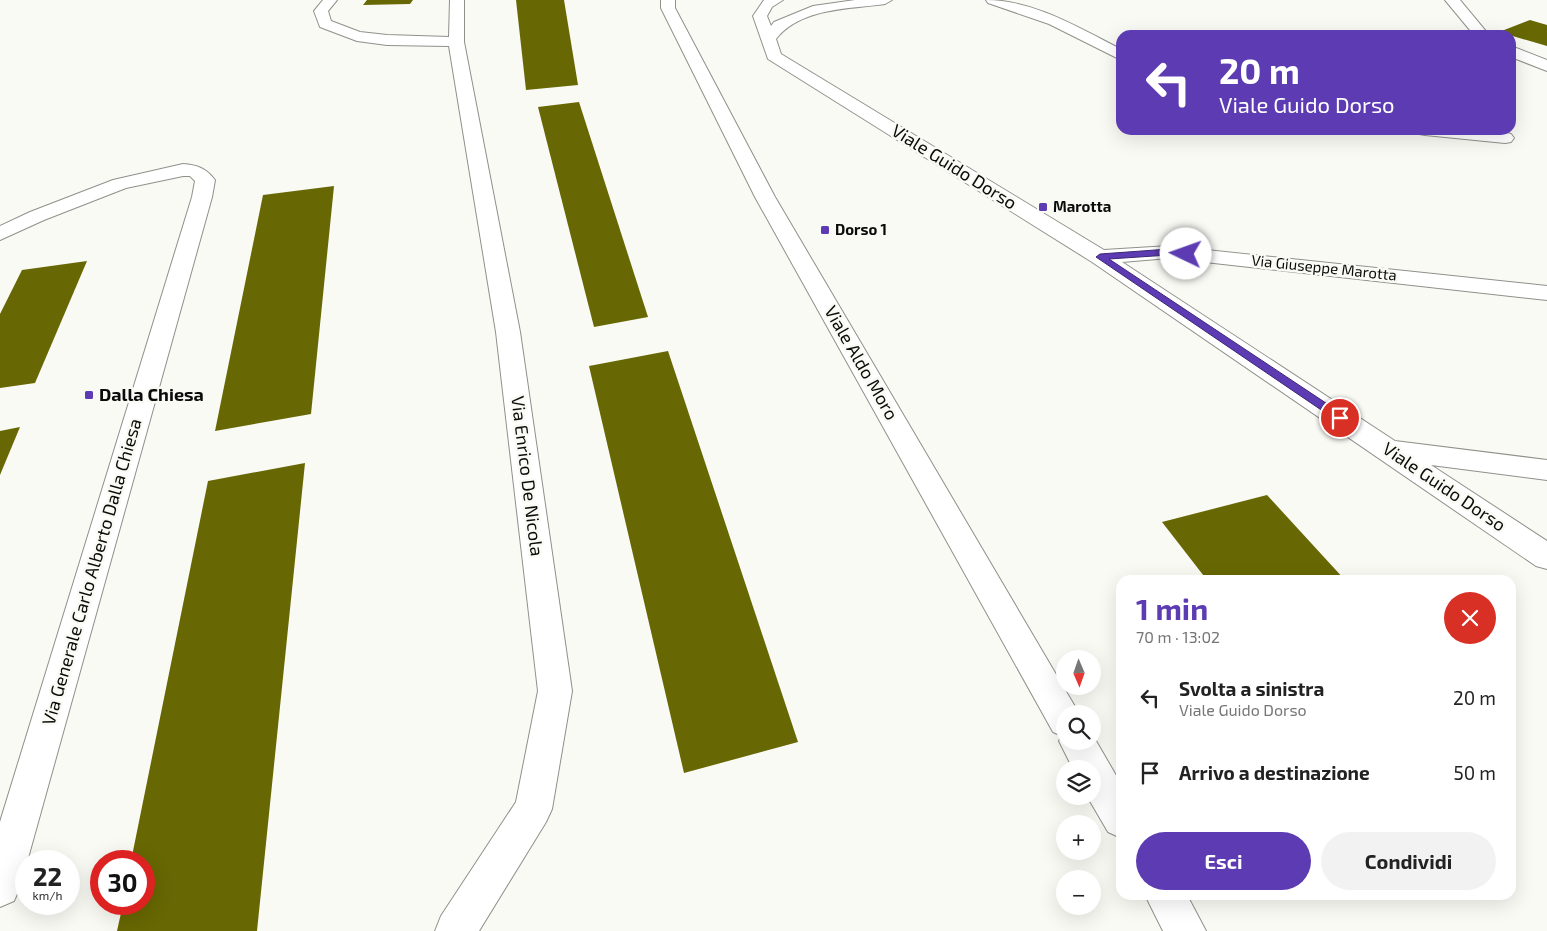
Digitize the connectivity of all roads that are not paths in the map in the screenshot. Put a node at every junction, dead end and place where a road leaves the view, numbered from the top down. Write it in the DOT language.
graph roads {
  1 [pos="330,0"];
  2 [pos="457,0"];
  3 [pos="668,0"];
  4 [pos="776,0"];
  5 [pos="884,0"];
  6 [pos="993,0"];
  7 [pos="1452,0"];
  8 [pos="1478,30"];
  9 [pos="768,39"];
  10 [pos="456,42"];
  11 [pos="1116,52"];
  12 [pos="1516,54"];
  13 [pos="1547,66"];
  14 [pos="1475,135"];
  15 [pos="1505,138"];
  16 [pos="0,234"];
  17 [pos="1100,257"];
  18 [pos="1547,293"];
  19 [pos="1388,450"];
  20 [pos="1547,470"];
  21 [pos="1547,556"];
  22 [pos="1056,705"];
  23 [pos="1101,785"];
  24 [pos="1116,810"];
  25 [pos="0,888"];
  26 [pos="1167,900"];
  27 [pos="456,931"];
  28 [pos="1185,931"];
  1 -- 10 [label="street"];
  2 -- 10 [label="street, Via Enrico De Nicola"];
  3 -- 22 [label="street, Viale Aldo Moro"];
  4 -- 9 [label="street, Viale Guido Dorso"];
  5 -- 9 [label="street"];
  6 -- 11 [label="street"];
  7 -- 8 [label="street"];
  9 -- 17 [label="street, Viale Guido Dorso"];
  10 -- 27 [label="street, Via Enrico De Nicola"];
  12 -- 13 [label="street"];
  14 -- 15 [label="street"];
  16 -- 25 [label="street, Via Generale Carlo Alberto Dalla Chiesa"];
  17 -- 18 [label="street, Via Giuseppe Marotta"];
  17 -- 19 [label="street, Viale Guido Dorso"];
  19 -- 20 [label="street"];
  19 -- 21 [label="street, Viale Guido Dorso"];
  23 -- 24 [label="street"];
  26 -- 28 [label="street"];
}
